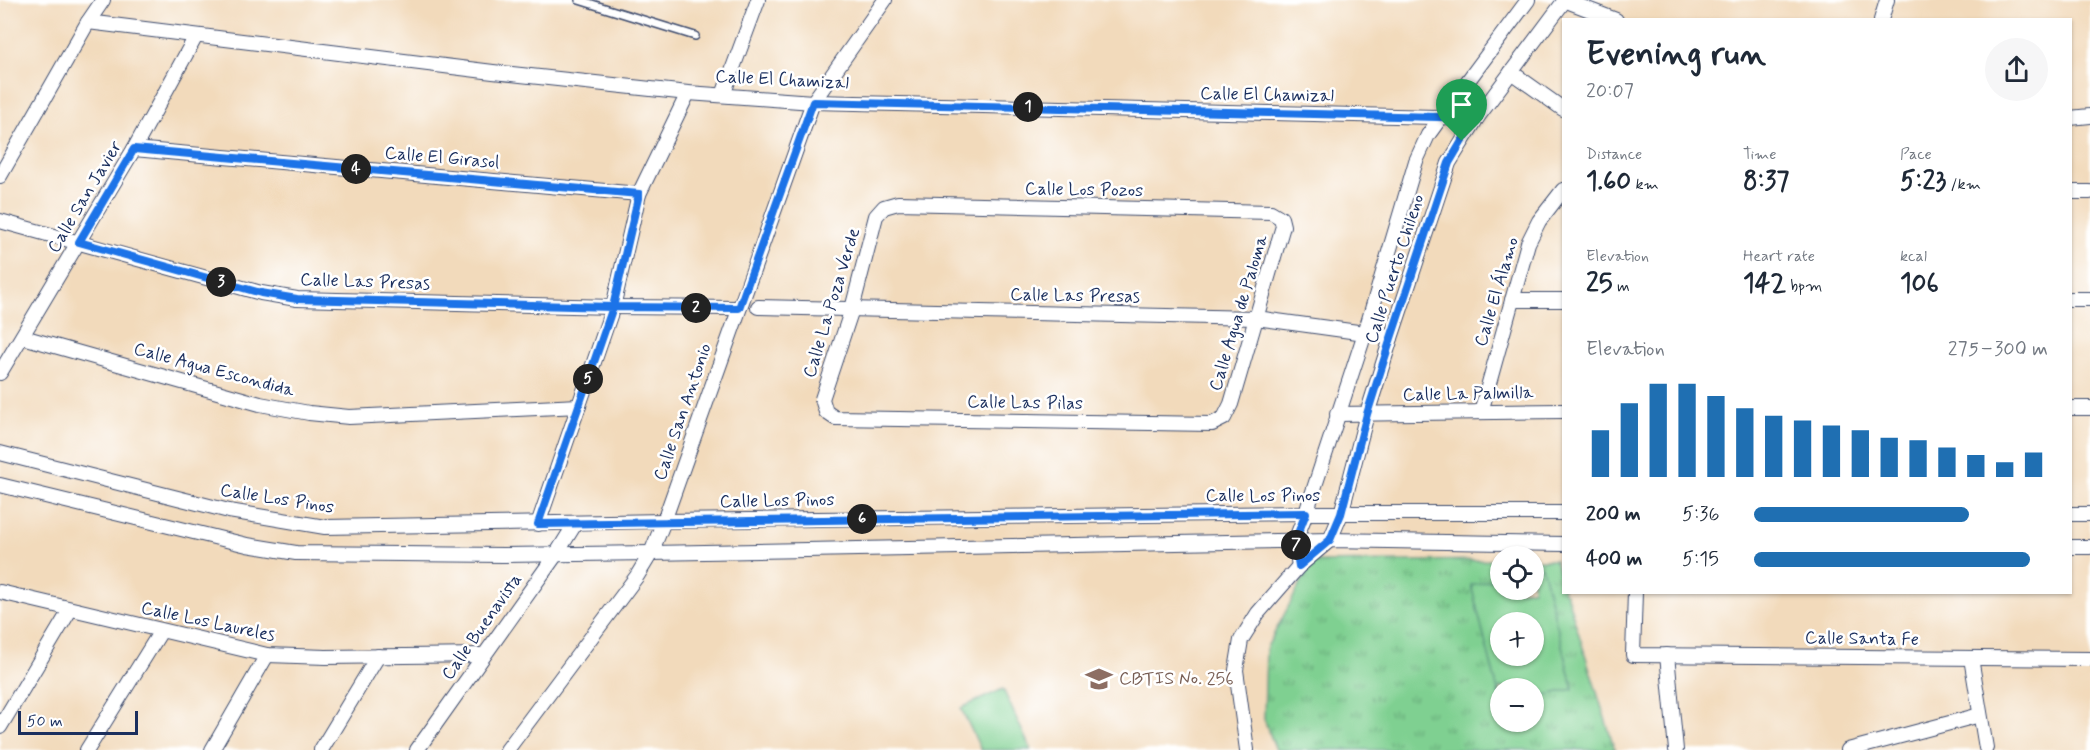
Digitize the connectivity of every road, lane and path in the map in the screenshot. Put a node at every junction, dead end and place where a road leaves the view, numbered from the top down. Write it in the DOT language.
graph roads {
  1 [pos="104,0"];
  2 [pos="579,0"];
  3 [pos="758,0"];
  4 [pos="885,0"];
  5 [pos="1528,0"];
  6 [pos="1564,0"];
  7 [pos="1887,0"];
  8 [pos="1611,18"];
  9 [pos="1882,18"];
  10 [pos="88,22"];
  11 [pos="196,36"];
  12 [pos="695,36"];
  13 [pos="1511,72"];
  14 [pos="688,93"];
  15 [pos="723,95"];
  16 [pos="813,102"];
  17 [pos="1562,108"];
  18 [pos="2090,116"];
  19 [pos="1441,117"];
  20 [pos="1478,118"];
  21 [pos="2072,118"];
  22 [pos="134,149"];
  23 [pos="0,176"];
  24 [pos="2072,192"];
  25 [pos="2090,192"];
  26 [pos="1562,193"];
  27 [pos="639,194"];
  28 [pos="884,207"];
  29 [pos="1281,218"];
  30 [pos="0,221"];
  31 [pos="79,242"];
  32 [pos="2072,299"];
  33 [pos="2090,299"];
  34 [pos="1512,300"];
  35 [pos="1562,300"];
  36 [pos="613,307"];
  37 [pos="758,307"];
  38 [pos="739,308"];
  39 [pos="852,309"];
  40 [pos="1257,318"];
  41 [pos="1365,333"];
  42 [pos="23,337"];
  43 [pos="1391,338"];
  44 [pos="0,374"];
  45 [pos="579,406"];
  46 [pos="2072,408"];
  47 [pos="2090,408"];
  48 [pos="1562,411"];
  49 [pos="826,412"];
  50 [pos="1481,412"];
  51 [pos="1337,414"];
  52 [pos="1367,414"];
  53 [pos="1224,418"];
  54 [pos="0,453"];
  55 [pos="0,485"];
  56 [pos="1306,513"];
  57 [pos="1562,513"];
  58 [pos="1341,514"];
  59 [pos="2072,514"];
  60 [pos="2090,514"];
  61 [pos="664,521"];
  62 [pos="538,524"];
  63 [pos="575,524"];
  64 [pos="1330,540"];
  65 [pos="1295,541"];
  66 [pos="1562,544"];
  67 [pos="2072,547"];
  68 [pos="2090,547"];
  69 [pos="557,553"];
  70 [pos="651,553"];
  71 [pos="1299,566"];
  72 [pos="0,592"];
  73 [pos="1635,594"];
  74 [pos="70,610"];
  75 [pos="161,631"];
  76 [pos="267,655"];
  77 [pos="484,655"];
  78 [pos="1667,655"];
  79 [pos="378,656"];
  80 [pos="1971,658"];
  81 [pos="2090,659"];
  82 [pos="1980,716"];
  83 [pos="0,727"];
  84 [pos="1986,748"];
  85 [pos="87,750"];
  86 [pos="212,750"];
  87 [pos="321,750"];
  88 [pos="417,750"];
  89 [pos="507,750"];
  90 [pos="1247,750"];
  91 [pos="1677,750"];
  92 [pos="1848,750"];
  1 -- 10 [label="street"];
  2 -- 12 [label="lane"];
  3 -- 15 [label="street"];
  4 -- 16 [label="street, Calle San Antonio"];
  5 -- 19 [label="street, Calle Puerto Chileno"];
  6 -- 8 [label="street"];
  6 -- 13 [label="street, Calle Puerto Chileno"];
  7 -- 9 [label="street"];
  10 -- 11 [label="street, Calle El Chamizal"];
  10 -- 23 [label="street"];
  11 -- 14 [label="street, Calle El Chamizal"];
  11 -- 22 [label="street, Calle San Javier"];
  13 -- 17 [label="street"];
  13 -- 20 [label="street, Calle Puerto Chileno"];
  14 -- 15 [label="street, Calle El Chamizal"];
  14 -- 27 [label="street"];
  15 -- 16 [label="street, Calle El Chamizal"];
  16 -- 19 [label="street, Calle El Chamizal"];
  16 -- 38 [label="street, Calle San Antonio"];
  18 -- 21 [label="street"];
  19 -- 20 [label="street, Calle El Chamizal"];
  19 -- 41 [label="street, Calle Puerto Chileno"];
  20 -- 43 [label="street, Calle Puerto Chileno"];
  22 -- 27 [label="street, Calle El Girasol"];
  22 -- 31 [label="street, Calle San Javier"];
  24 -- 25 [label="street"];
  26 -- 34 [label="street, Calle El Álamo"];
  27 -- 36 [label="street"];
  28 -- 29 [label="street, Calle Los Pozos"];
  28 -- 39 [label="street, Calle La Poza Verde"];
  29 -- 40 [label="street, Calle Agua de Paloma"];
  30 -- 31 [label="street, Calle Las Presas"];
  31 -- 36 [label="street, Calle Las Presas"];
  31 -- 42 [label="street, Calle San Javier"];
  32 -- 33 [label="street"];
  34 -- 35 [label="street"];
  34 -- 50 [label="street, Calle El Álamo"];
  36 -- 38 [label="street, Calle Las Presas"];
  36 -- 45 [label="street"];
  37 -- 39 [label="street, Calle Las Presas"];
  38 -- 61 [label="street, Calle San Antonio"];
  39 -- 40 [label="street, Calle Las Presas"];
  39 -- 49 [label="street, Calle La Poza Verde"];
  40 -- 41 [label="street, Calle Las Presas"];
  40 -- 53 [label="street, Calle Agua de Paloma"];
  41 -- 43 [label="street, Calle Las Presas"];
  41 -- 51 [label="street, Calle Puerto Chileno"];
  42 -- 44 [label="street, Calle San Javier"];
  42 -- 45 [label="street, Calle Agua Escondida"];
  43 -- 52 [label="street, Calle Puerto Chileno"];
  45 -- 62 [label="street"];
  46 -- 47 [label="street"];
  48 -- 50 [label="street, Calle La Palmilla"];
  49 -- 53 [label="street, Calle Las Pilas"];
  50 -- 52 [label="street, Calle La Palmilla"];
  51 -- 52 [label="street, Calle La Palmilla"];
  51 -- 56 [label="street, Calle Puerto Chileno"];
  52 -- 58 [label="street, Calle Puerto Chileno"];
  54 -- 62 [label="street, Calle Los Pinos"];
  55 -- 69 [label="street"];
  56 -- 58 [label="street, Calle Los Pinos"];
  56 -- 61 [label="street, Calle Los Pinos"];
  56 -- 65 [label="street, Calle Puerto Chileno"];
  57 -- 58 [label="street, Calle Los Pinos"];
  58 -- 64 [label="street, Calle Puerto Chileno"];
  59 -- 60 [label="street"];
  61 -- 63 [label="street, Calle Los Pinos"];
  61 -- 70 [label="street, Calle San Antonio"];
  62 -- 63 [label="street, Calle Los Pinos"];
  63 -- 69 [label="street, Calle Buenavista"];
  64 -- 65 [label="street"];
  64 -- 66 [label="street"];
  64 -- 71 [label="street, Calle Puerto Chileno"];
  65 -- 70 [label="street"];
  65 -- 71 [label="street"];
  67 -- 68 [label="street"];
  69 -- 70 [label="street"];
  69 -- 77 [label="street, Calle Buenavista"];
  70 -- 89 [label="street, Calle San Antonio"];
  71 -- 90 [label="street, Calle Puerto Chileno"];
  72 -- 74 [label="street, Calle Los Laureles"];
  73 -- 78 [label="street, Calle Santa Fe"];
  74 -- 75 [label="street, Calle Los Laureles"];
  74 -- 83 [label="street"];
  75 -- 76 [label="street, Calle Los Laureles"];
  75 -- 85 [label="street"];
  76 -- 79 [label="street, Calle Los Laureles"];
  76 -- 86 [label="street"];
  77 -- 79 [label="street, Calle Los Laureles"];
  77 -- 88 [label="street, Calle Buenavista"];
  78 -- 80 [label="street, Calle Santa Fe"];
  78 -- 91 [label="street"];
  79 -- 87 [label="street"];
  80 -- 81 [label="street, Calle Santa Fe"];
  80 -- 82 [label="street"];
  82 -- 84 [label="street"];
  82 -- 92 [label="street"];
}
